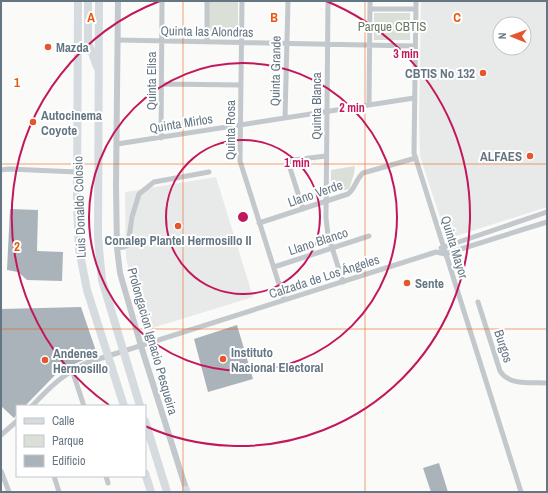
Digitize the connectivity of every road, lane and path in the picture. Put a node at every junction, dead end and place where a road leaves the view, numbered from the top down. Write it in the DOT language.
graph roads {
  1 [pos="78,1"];
  2 [pos="88,1"];
  3 [pos="99,1"];
  4 [pos="118,1"];
  5 [pos="162,1"];
  6 [pos="207,1"];
  7 [pos="242,1"];
  8 [pos="288,1"];
  9 [pos="328,1"];
  10 [pos="370,1"];
  11 [pos="416,1"];
  12 [pos="370,9"];
  13 [pos="416,10"];
  14 [pos="118,40"];
  15 [pos="162,41"];
  16 [pos="207,42"];
  17 [pos="242,43"];
  18 [pos="287,43"];
  19 [pos="327,44"];
  20 [pos="370,45"];
  21 [pos="415,46"];
  22 [pos="98,71"];
  23 [pos="162,84"];
  24 [pos="241,85"];
  25 [pos="414,98"];
  26 [pos="369,105"];
  27 [pos="326,112"];
  28 [pos="285,118"];
  29 [pos="240,125"];
  30 [pos="161,138"];
  31 [pos="117,144"];
  32 [pos="326,156"];
  33 [pos="416,158"];
  34 [pos="1,170"];
  35 [pos="77,172"];
  36 [pos="209,172"];
  37 [pos="326,202"];
  38 [pos="303,209"];
  39 [pos="547,212"];
  40 [pos="547,222"];
  41 [pos="259,223"];
  42 [pos="369,236"];
  43 [pos="443,246"];
  44 [pos="117,248"];
  45 [pos="332,248"];
  46 [pos="436,252"];
  47 [pos="445,254"];
  48 [pos="274,267"];
  49 [pos="343,282"];
  50 [pos="284,300"];
  51 [pos="478,302"];
  52 [pos="140,346"];
  53 [pos="123,351"];
  54 [pos="108,356"];
  55 [pos="72,370"];
  56 [pos="547,383"];
  57 [pos="33,405"];
  58 [pos="84,405"];
  59 [pos="124,405"];
  60 [pos="140,405"];
  61 [pos="16,422"];
  62 [pos="146,424"];
  63 [pos="1,435"];
  64 [pos="1,471"];
  65 [pos="146,476"];
  66 [pos="54,477"];
  67 [pos="106,477"];
  68 [pos="108,483"];
  69 [pos="7,486"];
  70 [pos="187,491"];
  71 [pos="6,492"];
  72 [pos="9,492"];
  73 [pos="59,492"];
  74 [pos="151,492"];
  75 [pos="167,492"];
  76 [pos="521,492"];
  1 -- 35 [label="main road, Luis Donaldo Colosio"];
  2 -- 22 [label="main road"];
  3 -- 22 [label="main road, Luis Donaldo Colosio"];
  4 -- 14 [label="street, Prolongacion Ignacio Pesqueira"];
  5 -- 15 [label="street, Quinta Elisa"];
  6 -- 16 [label="street"];
  7 -- 17 [label="street, Quinta Rosa"];
  8 -- 18 [label="street, Quinta Grande"];
  9 -- 19 [label="street, Quinta Blanca"];
  10 -- 12 [label="street"];
  11 -- 13 [label="street, Quinta Mayor"];
  12 -- 13 [label="street"];
  12 -- 20 [label="street"];
  13 -- 21 [label="street, Quinta Mayor"];
  14 -- 15 [label="street, Quinta las Alondras"];
  14 -- 31 [label="street, Prolongacion Ignacio Pesqueira"];
  15 -- 16 [label="street, Quinta las Alondras"];
  15 -- 23 [label="street, Quinta Elisa"];
  16 -- 17 [label="street, Quinta las Alondras"];
  17 -- 18 [label="street, Quinta las Alondras"];
  17 -- 24 [label="street, Quinta Rosa"];
  18 -- 19 [label="street, Quinta las Alondras"];
  18 -- 28 [label="street, Quinta Grande"];
  19 -- 20 [label="street, Quinta las Alondras"];
  19 -- 27 [label="street, Quinta Blanca"];
  20 -- 21 [label="street, Quinta las Alondras"];
  20 -- 26 [label="street"];
  21 -- 25 [label="street, Quinta Mayor"];
  22 -- 53 [label="main road, Luis Donaldo Colosio"];
  23 -- 24 [label="street"];
  23 -- 30 [label="street, Quinta Elisa"];
  24 -- 29 [label="street, Quinta Rosa"];
  25 -- 26 [label="street, Quinta Mirlos"];
  25 -- 33 [label="street, Quinta Mayor"];
  26 -- 27 [label="street, Quinta Mirlos"];
  27 -- 28 [label="street, Quinta Mirlos"];
  27 -- 32 [label="street, Quinta Blanca"];
  28 -- 29 [label="street, Quinta Mirlos"];
  29 -- 30 [label="street, Quinta Mirlos"];
  29 -- 41 [label="street, Quinta Rosa"];
  30 -- 31 [label="street, Quinta Mirlos"];
  31 -- 44 [label="street, Prolongacion Ignacio Pesqueira"];
  32 -- 37 [label="street, Quinta Blanca"];
  32 -- 38 [label="street"];
  33 -- 37 [label="street, Llano Verde"];
  33 -- 43 [label="street, Quinta Mayor"];
  34 -- 35 [label="street"];
  35 -- 54 [label="main road, Luis Donaldo Colosio"];
  36 -- 44 [label="street"];
  37 -- 38 [label="street, Llano Verde"];
  37 -- 45 [label="street, Quinta Blanca"];
  38 -- 41 [label="street, Llano Verde"];
  39 -- 43 [label="street"];
  40 -- 47 [label="street"];
  41 -- 48 [label="street, Quinta Rosa"];
  42 -- 45 [label="street, Llano Blanco"];
  43 -- 46 [label="street"];
  43 -- 47 [label="street, Quinta Mayor"];
  44 -- 52 [label="street, Prolongacion Ignacio Pesqueira"];
  45 -- 48 [label="street, Llano Blanco"];
  45 -- 49 [label="street, Quinta Blanca"];
  46 -- 47 [label="street"];
  46 -- 49 [label="street, Calzada de Los Ángeles"];
  47 -- 76 [label="street, Quinta Mayor"];
  48 -- 50 [label="street, Quinta Rosa"];
  49 -- 50 [label="street, Calzada de Los Ángeles"];
  50 -- 52 [label="street, Calzada de Los Ángeles"];
  51 -- 56 [label="street, Burgos"];
  52 -- 53 [label="street, Calzada de Los Ángeles"];
  52 -- 70 [label="street, Prolongacion Ignacio Pesqueira"];
  53 -- 54 [label="street, Calzada de Los Ángeles"];
  53 -- 60 [label="main road, Luis Donaldo Colosio"];
  54 -- 55 [label="street, Calzada de Los Ángeles"];
  54 -- 59 [label="main road, Luis Donaldo Colosio"];
  55 -- 57 [label="street, Calzada de Los Ángeles"];
  55 -- 58 [label="street"];
  61 -- 63 [label="street"];
  62 -- 75 [label="main road"];
  64 -- 69 [label="street"];
  65 -- 74 [label="main road"];
  66 -- 73 [label="street"];
  67 -- 68 [label="street"];
  69 -- 71 [label="street"];
  69 -- 72 [label="street"];
}
